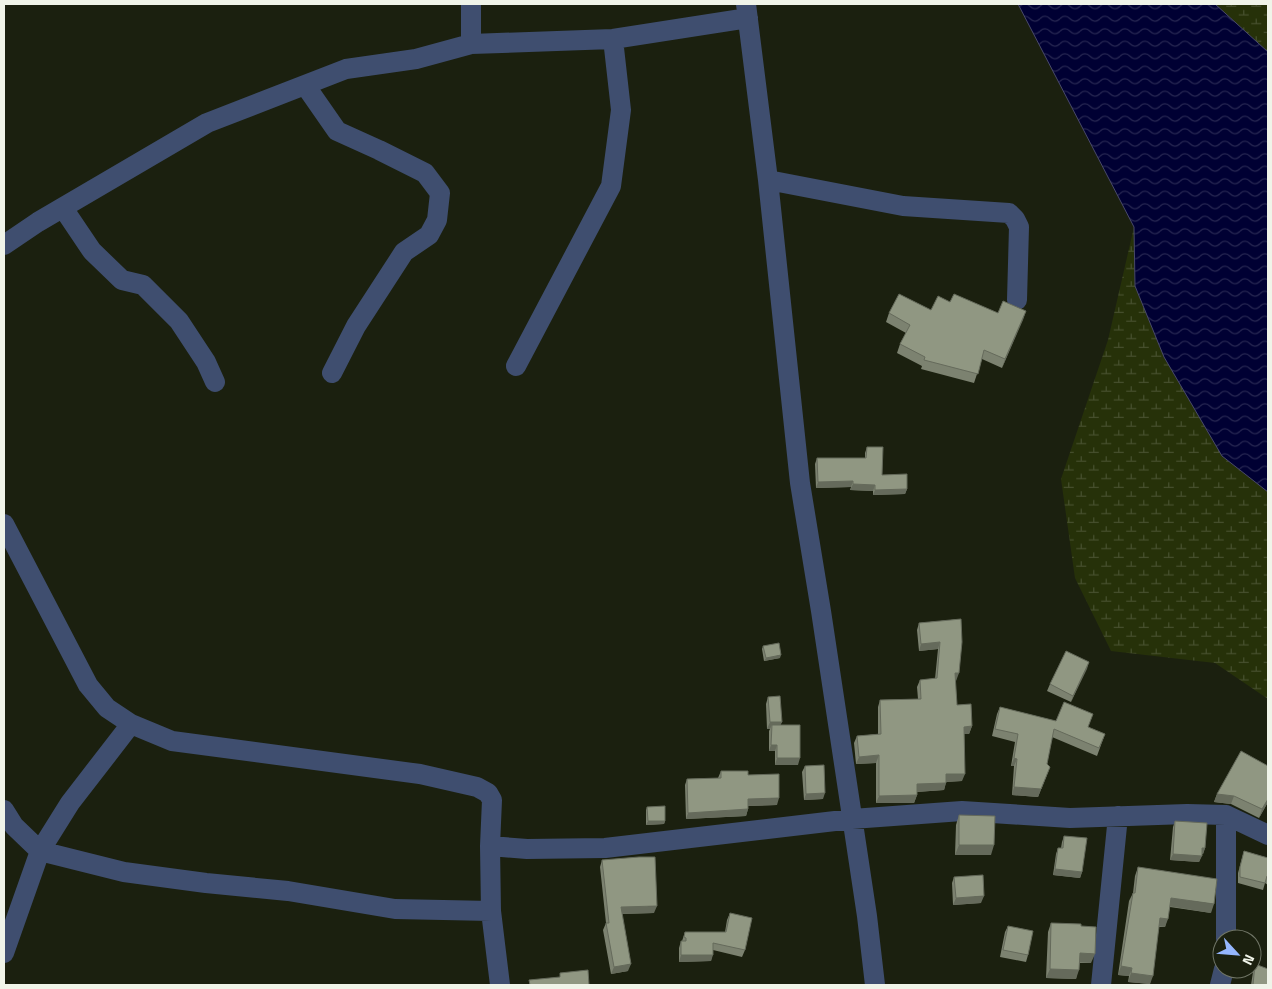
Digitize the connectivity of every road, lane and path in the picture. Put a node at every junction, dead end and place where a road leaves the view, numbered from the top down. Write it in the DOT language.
graph roads {
  1 [pos="471,4"];
  2 [pos="747,11"];
  3 [pos="613,39"];
  4 [pos="471,44"];
  5 [pos="305,85"];
  6 [pos="768,180"];
  7 [pos="63,208"];
  8 [pos="4,245"];
  9 [pos="1017,300"];
  10 [pos="516,366"];
  11 [pos="332,373"];
  12 [pos="214,382"];
  13 [pos="5,528"];
  14 [pos="131,724"];
  15 [pos="4,810"];
  16 [pos="1226,815"];
  17 [pos="1118,816"];
  18 [pos="852,819"];
  19 [pos="1268,835"];
  20 [pos="490,846"];
  21 [pos="40,851"];
  22 [pos="491,911"];
  23 [pos="1226,929"];
  24 [pos="4,953"];
  25 [pos="500,985"];
  26 [pos="876,985"];
  27 [pos="1102,985"];
  1 -- 4 [label="street"];
  2 -- 3 [label="street"];
  2 -- 6 [label="street"];
  3 -- 4 [label="street"];
  3 -- 10 [label="street"];
  4 -- 5 [label="street"];
  5 -- 7 [label="street"];
  5 -- 11 [label="street"];
  6 -- 9 [label="street"];
  6 -- 18 [label="street"];
  7 -- 8 [label="street"];
  7 -- 12 [label="street"];
  13 -- 14 [label="street"];
  14 -- 20 [label="street"];
  14 -- 21 [label="street"];
  15 -- 21 [label="street"];
  16 -- 17 [label="street"];
  16 -- 19 [label="street"];
  16 -- 23 [label="street"];
  17 -- 18 [label="street"];
  17 -- 27 [label="street"];
  18 -- 20 [label="street"];
  18 -- 26 [label="street"];
  20 -- 22 [label="street"];
  21 -- 22 [label="street"];
  21 -- 24 [label="street"];
  22 -- 25 [label="street"];
}
